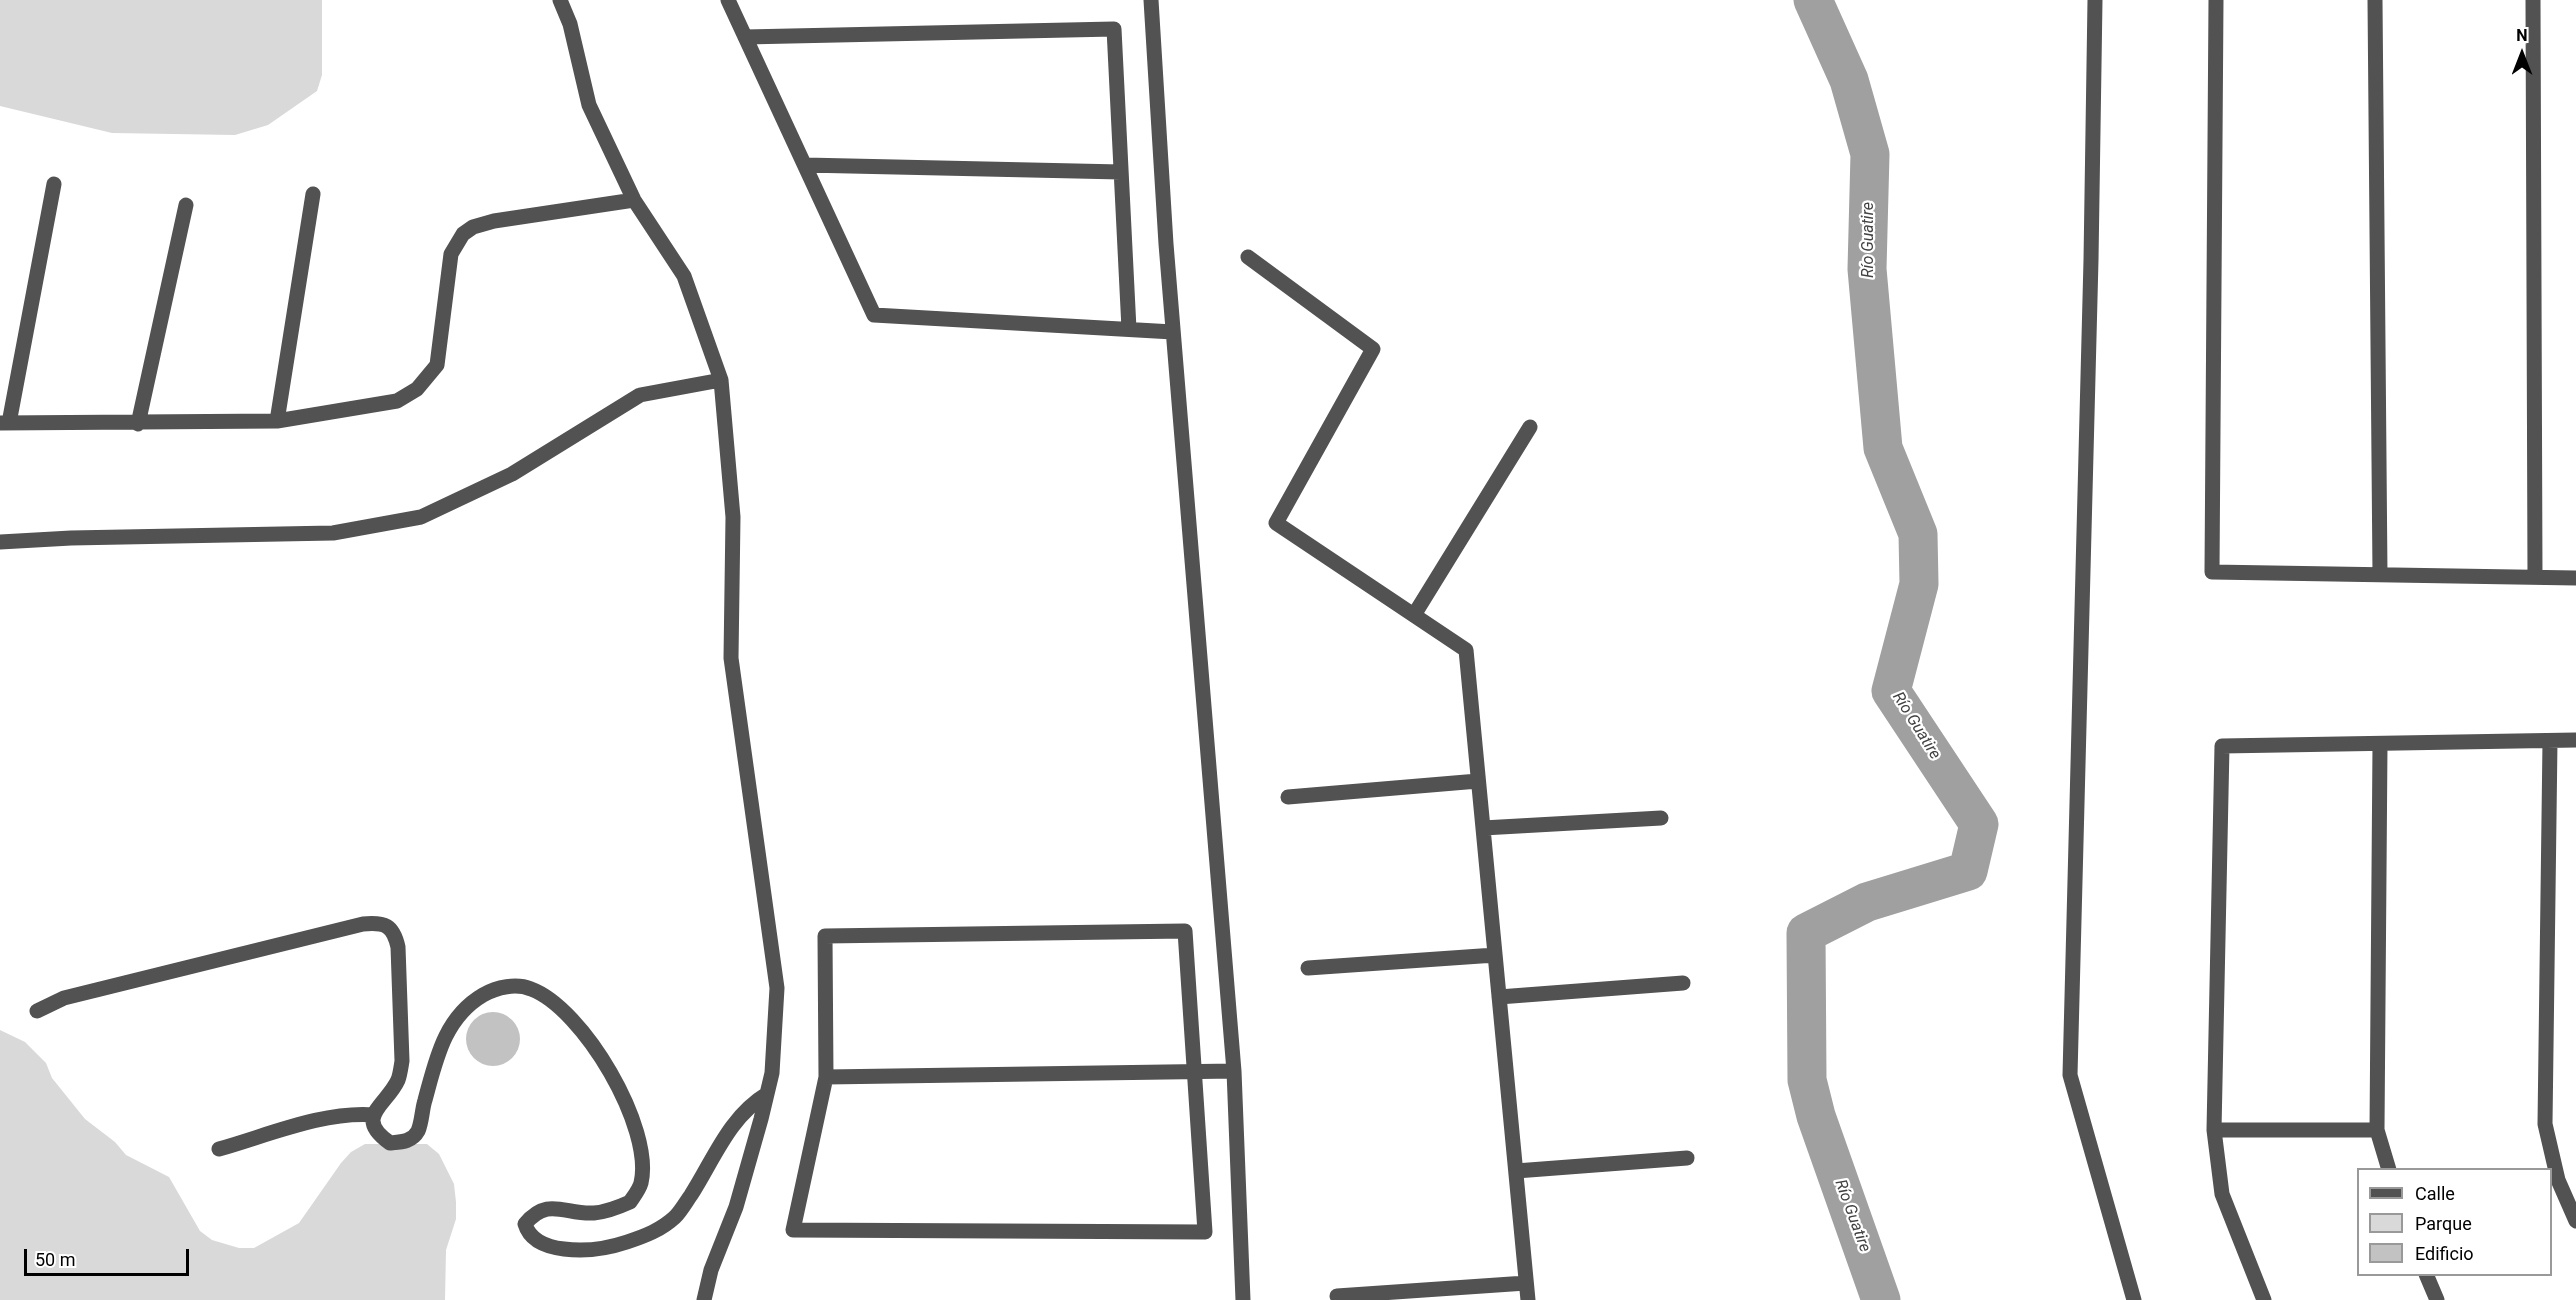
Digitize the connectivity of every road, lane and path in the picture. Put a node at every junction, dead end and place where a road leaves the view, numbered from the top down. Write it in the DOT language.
graph roads {
  1 [pos="560,0"];
  2 [pos="728,0"];
  3 [pos="1151,0"];
  4 [pos="2095,0"];
  5 [pos="2216,0"];
  6 [pos="2375,0"];
  7 [pos="2533,0"];
  8 [pos="745,36"];
  9 [pos="805,165"];
  10 [pos="1121,172"];
  11 [pos="54,183"];
  12 [pos="313,194"];
  13 [pos="634,200"];
  14 [pos="186,205"];
  15 [pos="1248,257"];
  16 [pos="1129,329"];
  17 [pos="1173,332"];
  18 [pos="721,380"];
  19 [pos="277,421"];
  20 [pos="5,423"];
  21 [pos="138,424"];
  22 [pos="1530,427"];
  23 [pos="0,542"];
  24 [pos="2380,574"];
  25 [pos="2535,577"];
  26 [pos="2576,578"];
  27 [pos="1414,615"];
  28 [pos="2576,740"];
  29 [pos="2550,741"];
  30 [pos="2380,744"];
  31 [pos="1478,781"];
  32 [pos="1288,797"];
  33 [pos="1661,818"];
  34 [pos="1483,828"];
  35 [pos="1495,955"];
  36 [pos="1308,968"];
  37 [pos="1683,983"];
  38 [pos="1499,997"];
  39 [pos="37,1011"];
  40 [pos="1234,1071"];
  41 [pos="1193,1072"];
  42 [pos="826,1077"];
  43 [pos="767,1094"];
  44 [pos="374,1114"];
  45 [pos="2214,1130"];
  46 [pos="2377,1130"];
  47 [pos="219,1149"];
  48 [pos="1687,1158"];
  49 [pos="2388,1168"];
  50 [pos="1516,1171"];
  51 [pos="2576,1221"];
  52 [pos="2426,1276"];
  53 [pos="1526,1283"];
  54 [pos="1337,1296"];
  55 [pos="704,1300"];
  56 [pos="1243,1300"];
  57 [pos="1528,1300"];
  58 [pos="2134,1300"];
  59 [pos="2264,1300"];
  60 [pos="2437,1300"];
  1 -- 13 [label="street"];
  2 -- 8 [label="street"];
  3 -- 17 [label="street"];
  4 -- 58 [label="street"];
  5 -- 24 [label="street"];
  6 -- 24 [label="street"];
  7 -- 25 [label="street"];
  8 -- 9 [label="street"];
  8 -- 10 [label="street"];
  9 -- 10 [label="street"];
  9 -- 16 [label="street"];
  10 -- 16 [label="street"];
  11 -- 20 [label="street"];
  12 -- 19 [label="street"];
  13 -- 18 [label="street"];
  13 -- 19 [label="street"];
  14 -- 21 [label="street"];
  15 -- 27 [label="street"];
  16 -- 17 [label="street"];
  17 -- 40 [label="street"];
  18 -- 23 [label="street"];
  18 -- 43 [label="street"];
  19 -- 21 [label="street"];
  20 -- 21 [label="street"];
  22 -- 27 [label="street"];
  24 -- 25 [label="street"];
  25 -- 26 [label="street"];
  27 -- 31 [label="street"];
  28 -- 29 [label="street"];
  29 -- 30 [label="street"];
  29 -- 51 [label="street"];
  30 -- 45 [label="street"];
  30 -- 46 [label="street"];
  31 -- 32 [label="street"];
  31 -- 34 [label="street"];
  33 -- 34 [label="street"];
  34 -- 35 [label="street"];
  35 -- 36 [label="street"];
  35 -- 38 [label="street"];
  37 -- 38 [label="street"];
  38 -- 50 [label="street"];
  39 -- 44 [label="street"];
  40 -- 41 [label="street"];
  40 -- 56 [label="street"];
  41 -- 42 [label="street"];
  41 -- 42 [label="street"];
  41 -- 42 [label="street"];
  43 -- 44 [label="street"];
  43 -- 55 [label="street"];
  44 -- 47 [label="street"];
  45 -- 46 [label="street"];
  45 -- 59 [label="street"];
  46 -- 49 [label="street"];
  48 -- 50 [label="street"];
  50 -- 53 [label="street"];
  52 -- 60 [label="street"];
  53 -- 54 [label="street"];
  53 -- 57 [label="street"];
}
